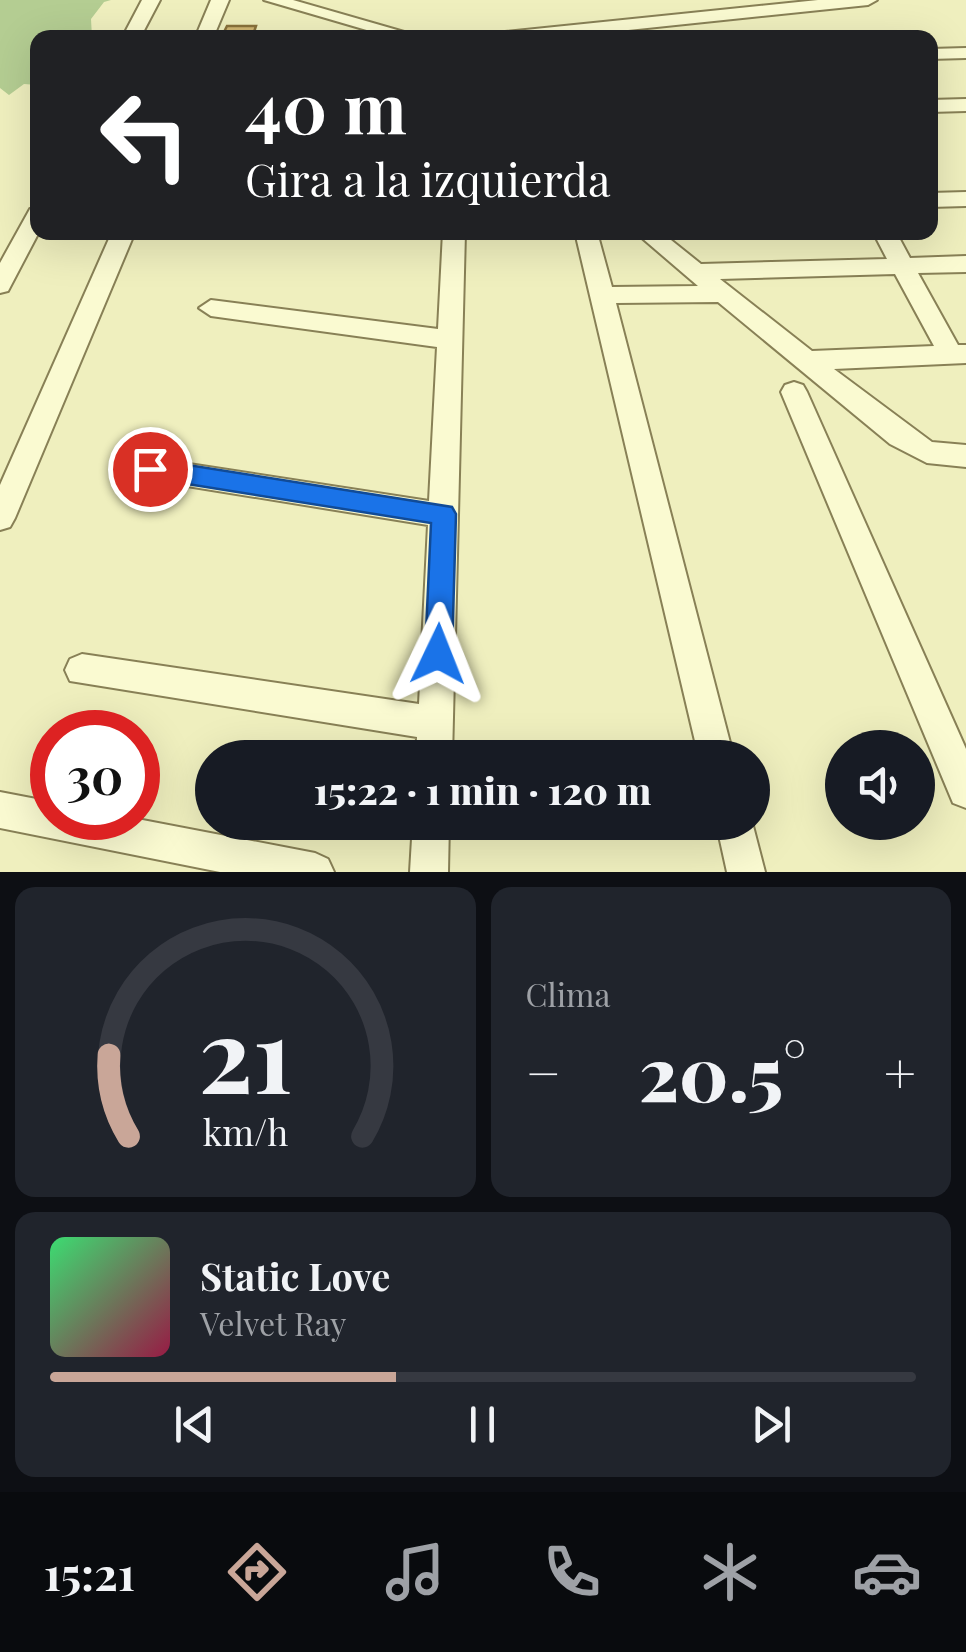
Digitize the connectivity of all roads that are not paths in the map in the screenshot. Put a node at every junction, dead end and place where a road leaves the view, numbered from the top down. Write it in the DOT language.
graph roads {
  1 [pos="151,0"];
  2 [pos="220,0"];
  3 [pos="272,0"];
  4 [pos="868,0"];
  5 [pos="135,30"];
  6 [pos="207,30"];
  7 [pos="386,30"];
  8 [pos="598,30"];
  9 [pos="966,53"];
  10 [pos="938,54"];
  11 [pos="966,105"];
  12 [pos="938,106"];
  13 [pos="966,199"];
  14 [pos="938,200"];
  15 [pos="30,229"];
  16 [pos="121,240"];
  17 [pos="454,240"];
  18 [pos="588,240"];
  19 [pos="655,240"];
  20 [pos="888,240"];
  21 [pos="966,264"];
  22 [pos="902,266"];
  23 [pos="692,272"];
  24 [pos="0,285"];
  25 [pos="719,294"];
  26 [pos="602,296"];
  27 [pos="210,308"];
  28 [pos="451,340"];
  29 [pos="959,354"];
  30 [pos="805,361"];
  31 [pos="794,392"];
  32 [pos="966,456"];
  33 [pos="150,469"];
  34 [pos="444,514"];
  35 [pos="0,518"];
  36 [pos="82,670"];
  37 [pos="436,723"];
  38 [pos="435,740"];
  39 [pos="713,740"];
  40 [pos="966,790"];
  41 [pos="0,810"];
  42 [pos="430,840"];
  43 [pos="738,840"];
  44 [pos="316,872"];
  45 [pos="429,872"];
  46 [pos="746,872"];
  1 -- 5 [label="street"];
  2 -- 6 [label="street"];
  3 -- 7 [label="street"];
  4 -- 8 [label="street"];
  9 -- 10 [label="street"];
  11 -- 12 [label="street"];
  13 -- 14 [label="street"];
  15 -- 24 [label="street"];
  16 -- 35 [label="street"];
  17 -- 28 [label="street"];
  18 -- 26 [label="street"];
  19 -- 23 [label="street"];
  20 -- 22 [label="street"];
  21 -- 22 [label="street"];
  22 -- 23 [label="street"];
  22 -- 29 [label="street"];
  23 -- 25 [label="street"];
  25 -- 26 [label="street"];
  25 -- 30 [label="street"];
  26 -- 39 [label="street"];
  27 -- 28 [label="street"];
  28 -- 34 [label="street"];
  29 -- 30 [label="street"];
  30 -- 32 [label="street"];
  31 -- 40 [label="street"];
  33 -- 34 [label="street"];
  34 -- 37 [label="street"];
  36 -- 37 [label="street"];
  37 -- 38 [label="street"];
  41 -- 44 [label="street"];
  42 -- 45 [label="street"];
  43 -- 46 [label="street"];
}
